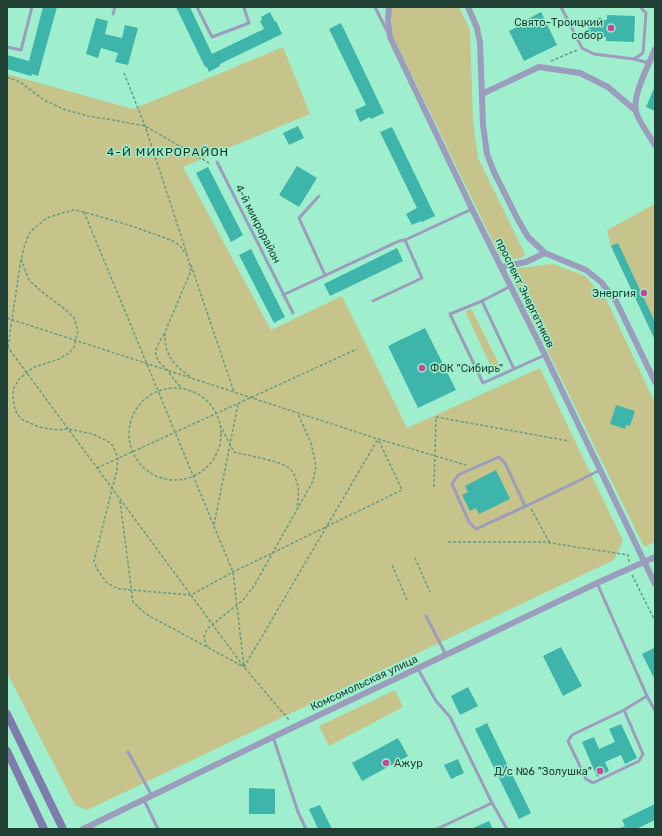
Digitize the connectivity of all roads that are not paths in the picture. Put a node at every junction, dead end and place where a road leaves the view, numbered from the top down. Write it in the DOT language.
graph roads {
  1 [pos="32,7"];
  2 [pos="115,7"];
  3 [pos="197,7"];
  4 [pos="246,7"];
  5 [pos="375,7"];
  6 [pos="389,7"];
  7 [pos="468,7"];
  8 [pos="561,7"];
  9 [pos="640,7"];
  10 [pos="113,14"];
  11 [pos="390,37"];
  12 [pos="7,47"];
  13 [pos="655,49"];
  14 [pos="634,59"];
  15 [pos="650,63"];
  16 [pos="482,94"];
  17 [pos="636,111"];
  18 [pos="655,145"];
  19 [pos="217,162"];
  20 [pos="319,196"];
  21 [pos="472,209"];
  22 [pos="405,240"];
  23 [pos="545,253"];
  24 [pos="501,267"];
  25 [pos="325,275"];
  26 [pos="511,286"];
  27 [pos="283,295"];
  28 [pos="373,301"];
  29 [pos="482,301"];
  30 [pos="293,313"];
  31 [pos="545,355"];
  32 [pos="514,369"];
  33 [pos="655,382"];
  34 [pos="600,470"];
  35 [pos="525,506"];
  36 [pos="655,557"];
  37 [pos="644,562"];
  38 [pos="597,583"];
  39 [pos="655,584"];
  40 [pos="426,616"];
  41 [pos="446,655"];
  42 [pos="418,668"];
  43 [pos="647,696"];
  44 [pos="624,710"];
  45 [pos="655,711"];
  46 [pos="7,714"];
  47 [pos="273,737"];
  48 [pos="7,751"];
  49 [pos="128,752"];
  50 [pos="152,796"];
  51 [pos="143,800"];
  52 [pos="492,803"];
  53 [pos="44,829"];
  54 [pos="63,829"];
  55 [pos="83,829"];
  56 [pos="158,829"];
  57 [pos="306,829"];
  58 [pos="437,829"];
  59 [pos="507,829"];
  1 -- 12 [label="lane"];
  2 -- 10 [label="lane"];
  3 -- 4 [label="lane"];
  5 -- 11 [label="lane"];
  6 -- 11 [label="street, проспект Энергетиков"];
  7 -- 16 [label="street"];
  8 -- 14 [label="lane"];
  9 -- 14 [label="lane"];
  11 -- 21 [label="street, проспект Энергетиков"];
  13 -- 15 [label="street"];
  14 -- 15 [label="lane"];
  15 -- 17 [label="street"];
  16 -- 17 [label="street"];
  16 -- 23 [label="street"];
  17 -- 18 [label="street"];
  19 -- 27 [label="lane, 4-й микрорайон"];
  20 -- 25 [label="lane"];
  21 -- 22 [label="lane"];
  21 -- 24 [label="street, проспект Энергетиков"];
  22 -- 25 [label="lane"];
  22 -- 28 [label="lane"];
  23 -- 24 [label="street"];
  23 -- 33 [label="street"];
  24 -- 26 [label="street, проспект Энергетиков"];
  25 -- 27 [label="lane"];
  26 -- 29 [label="lane"];
  26 -- 31 [label="street, проспект Энергетиков"];
  27 -- 30 [label="lane, 4-й микрорайон"];
  29 -- 32 [label="lane"];
  29 -- 32 [label="lane"];
  31 -- 32 [label="lane"];
  31 -- 34 [label="street, проспект Энергетиков"];
  34 -- 35 [label="lane"];
  34 -- 37 [label="street, проспект Энергетиков"];
  35 -- 35 [label="lane"];
  36 -- 37 [label="street, Комсомольская улица"];
  37 -- 38 [label="street, Комсомольская улица"];
  37 -- 39 [label="street, проспект Энергетиков"];
  38 -- 41 [label="street, Комсомольская улица"];
  38 -- 43 [label="lane"];
  40 -- 41 [label="lane"];
  41 -- 42 [label="street, Комсомольская улица"];
  42 -- 47 [label="street, Комсомольская улица"];
  42 -- 52 [label="lane"];
  43 -- 44 [label="lane"];
  43 -- 45 [label="lane"];
  44 -- 44 [label="lane"];
  46 -- 54 [label="main road"];
  47 -- 50 [label="street, Комсомольская улица"];
  47 -- 57 [label="lane"];
  48 -- 53 [label="main road"];
  49 -- 50 [label="lane"];
  50 -- 51 [label="street, Комсомольская улица"];
  51 -- 55 [label="street, Комсомольская улица"];
  51 -- 56 [label="lane"];
  52 -- 58 [label="lane"];
  52 -- 59 [label="lane"];
}
